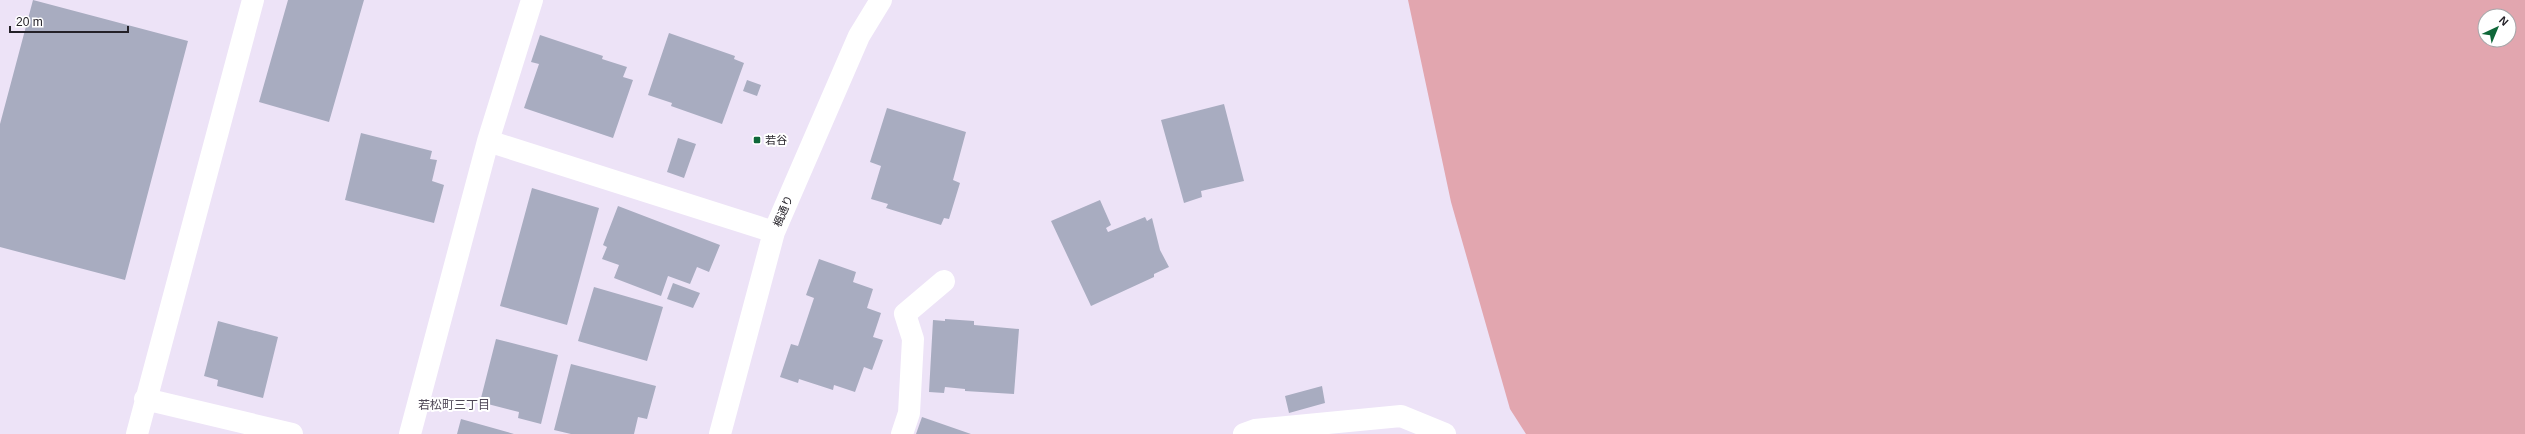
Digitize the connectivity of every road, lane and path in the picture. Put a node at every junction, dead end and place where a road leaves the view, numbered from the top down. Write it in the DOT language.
graph roads {
  1 [pos="253,0"];
  2 [pos="532,0"];
  3 [pos="881,0"];
  4 [pos="488,141"];
  5 [pos="774,232"];
  6 [pos="944,281"];
  7 [pos="145,399"];
  8 [pos="137,434"];
  9 [pos="292,434"];
  10 [pos="410,434"];
  11 [pos="720,434"];
  12 [pos="902,434"];
  13 [pos="1244,434"];
  14 [pos="1444,434"];
  1 -- 7 [label="street"];
  2 -- 4 [label="street"];
  3 -- 5 [label="street, 楓通り"];
  4 -- 5 [label="street"];
  4 -- 10 [label="street"];
  5 -- 11 [label="street, 楓通り"];
  6 -- 12 [label="street"];
  7 -- 8 [label="street"];
  7 -- 9 [label="street"];
  13 -- 14 [label="street"];
}
